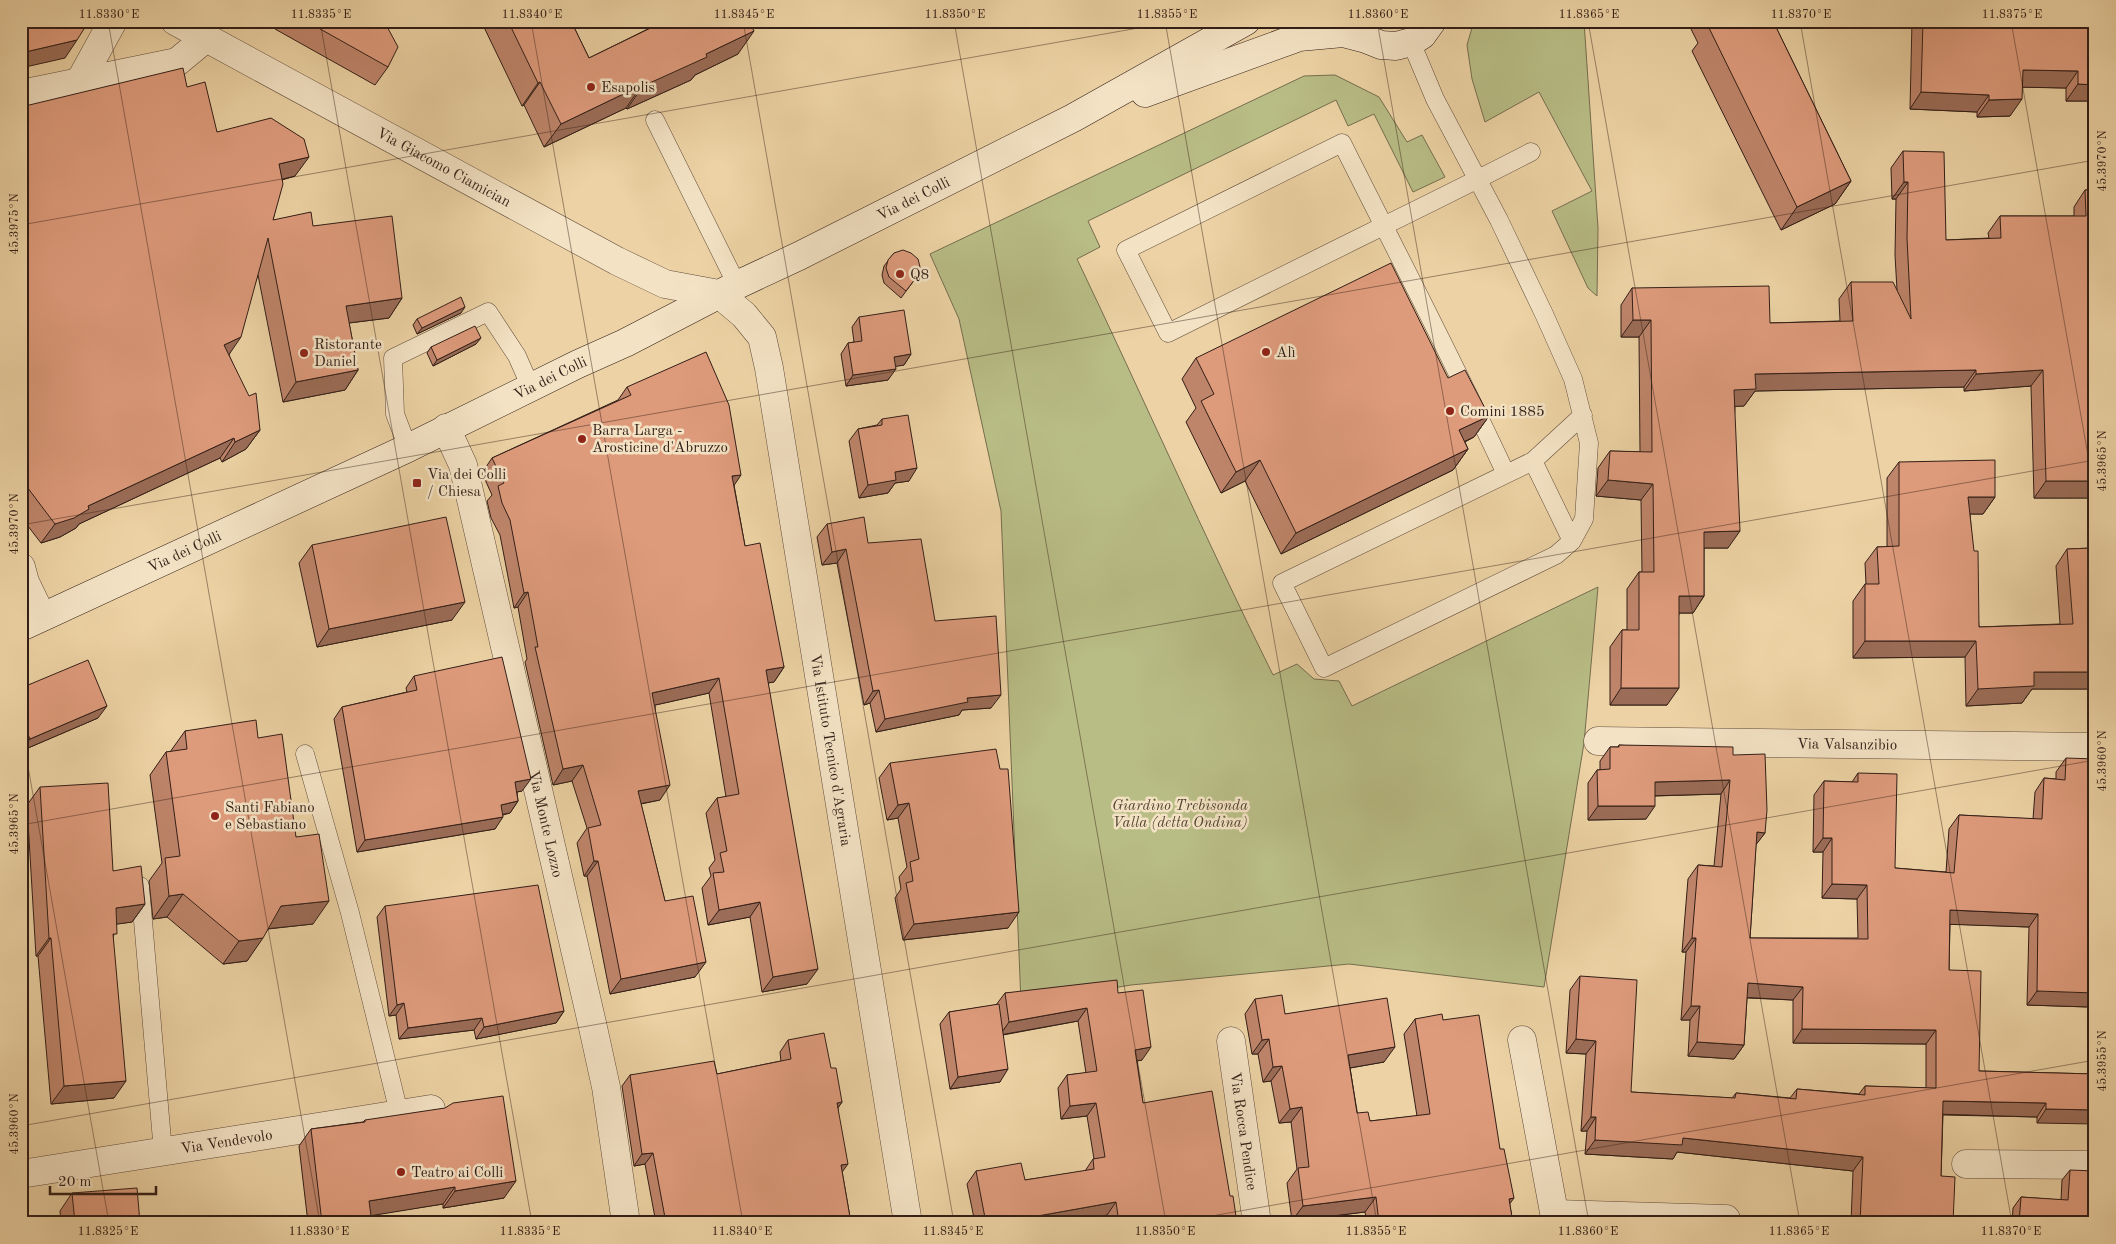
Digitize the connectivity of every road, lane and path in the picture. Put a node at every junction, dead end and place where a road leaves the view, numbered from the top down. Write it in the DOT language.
graph roads {
  1 [pos="113,21"];
  2 [pos="175,21"];
  3 [pos="1246,21"];
  4 [pos="1432,21"];
  5 [pos="1359,30"];
  6 [pos="206,38"];
  7 [pos="1411,42"];
  8 [pos="80,81"];
  9 [pos="21,94"];
  10 [pos="1074,118"];
  11 [pos="655,120"];
  12 [pos="1531,152"];
  13 [pos="1477,179"];
  14 [pos="1384,226"];
  15 [pos="728,289"];
  16 [pos="531,388"];
  17 [pos="1583,415"];
  18 [pos="446,428"];
  19 [pos="408,448"];
  20 [pos="1533,461"];
  21 [pos="1506,474"];
  22 [pos="1572,541"];
  23 [pos="21,567"];
  24 [pos="32,622"];
  25 [pos="1598,741"];
  26 [pos="2095,747"];
  27 [pos="305,754"];
  28 [pos="139,883"];
  29 [pos="1522,1040"];
  30 [pos="1232,1041"];
  31 [pos="431,1109"];
  32 [pos="399,1113"];
  33 [pos="163,1152"];
  34 [pos="1966,1164"];
  35 [pos="2095,1165"];
  36 [pos="21,1174"];
  37 [pos="1555,1218"];
  38 [pos="1726,1219"];
  39 [pos="626,1223"];
  40 [pos="908,1223"];
  41 [pos="1257,1223"];
  1 -- 8 [label="street"];
  2 -- 6 [label="street, Via Giacomo Ciamician"];
  3 -- 10 [label="street, Via dei Colli"];
  4 -- 7 [label="street"];
  5 -- 7 [label="street, Via dei Colli"];
  5 -- 10 [label="street, Via dei Colli"];
  6 -- 8 [label="street"];
  6 -- 15 [label="street, Via Giacomo Ciamician"];
  7 -- 13 [label="lane"];
  8 -- 9 [label="street"];
  10 -- 15 [label="street, Via dei Colli"];
  11 -- 15 [label="lane"];
  12 -- 13 [label="lane"];
  13 -- 14 [label="lane"];
  13 -- 17 [label="lane"];
  14 -- 14 [label="lane"];
  14 -- 21 [label="lane"];
  15 -- 16 [label="street, Via dei Colli"];
  15 -- 40 [label="street, Via Istituto Tecnico d'Agraria"];
  16 -- 18 [label="street, Via dei Colli"];
  16 -- 19 [label="lane"];
  17 -- 20 [label="lane"];
  17 -- 22 [label="lane"];
  18 -- 19 [label="street, Via dei Colli"];
  18 -- 39 [label="street, Via Monte Lozzo"];
  19 -- 24 [label="street, Via dei Colli"];
  20 -- 21 [label="lane"];
  20 -- 22 [label="lane"];
  21 -- 22 [label="lane"];
  23 -- 24 [label="street"];
  25 -- 26 [label="street, Via Valsanzibio"];
  27 -- 32 [label="lane"];
  28 -- 33 [label="lane"];
  29 -- 37 [label="street"];
  30 -- 41 [label="street, Via Rocca Pendice"];
  31 -- 32 [label="street, Via Vendevolo"];
  32 -- 33 [label="street, Via Vendevolo"];
  33 -- 36 [label="street, Via Vendevolo"];
  34 -- 35 [label="street"];
  37 -- 38 [label="street"];
}
